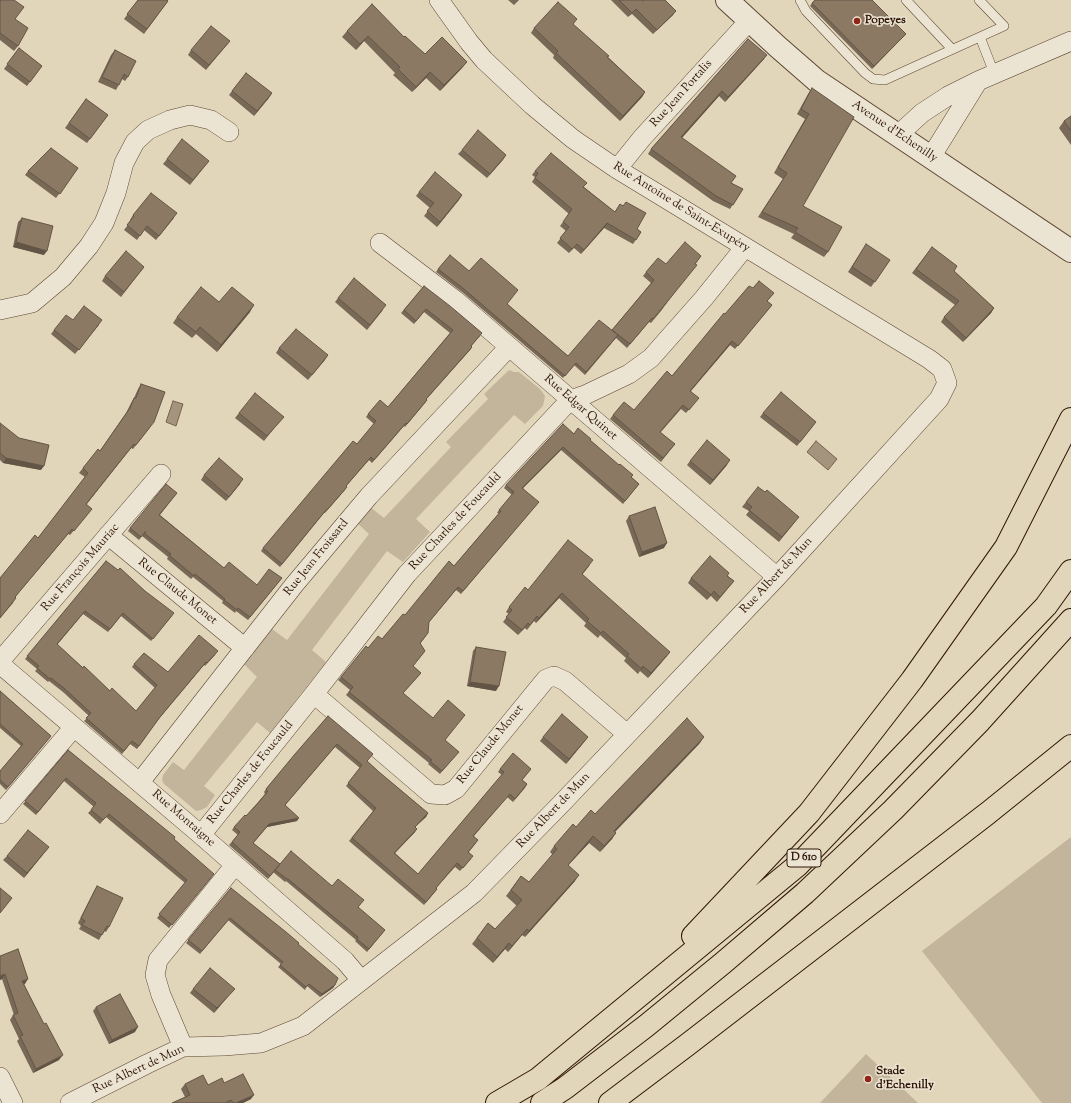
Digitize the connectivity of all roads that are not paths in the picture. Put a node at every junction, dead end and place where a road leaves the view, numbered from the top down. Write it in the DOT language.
graph roads {
  1 [pos="439,0"];
  2 [pos="727,0"];
  3 [pos="800,0"];
  4 [pos="979,0"];
  5 [pos="909,3"];
  6 [pos="749,21"];
  7 [pos="980,37"];
  8 [pos="1071,40"];
  9 [pos="952,49"];
  10 [pos="986,77"];
  11 [pos="229,132"];
  12 [pos="898,135"];
  13 [pos="931,157"];
  14 [pos="617,169"];
  15 [pos="380,243"];
  16 [pos="744,247"];
  17 [pos="1071,250"];
  18 [pos="0,310"];
  19 [pos="509,347"];
  20 [pos="947,383"];
  21 [pos="570,400"];
  22 [pos="1071,419"];
  23 [pos="161,474"];
  24 [pos="108,536"];
  25 [pos="1071,571"];
  26 [pos="777,577"];
  27 [pos="1071,620"];
  28 [pos="246,648"];
  29 [pos="0,663"];
  30 [pos="314,694"];
  31 [pos="74,727"];
  32 [pos="627,734"];
  33 [pos="1071,746"];
  34 [pos="140,782"];
  35 [pos="0,814"];
  36 [pos="201,835"];
  37 [pos="235,865"];
  38 [pos="361,980"];
  39 [pos="629,1004"];
  40 [pos="184,1047"];
  41 [pos="0,1076"];
  42 [pos="13,1103"];
  43 [pos="70,1103"];
  44 [pos="497,1103"];
  45 [pos="542,1103"];
  46 [pos="610,1103"];
  1 -- 14 [label="street, Rue Antoine de Saint-Exupéry"];
  2 -- 6 [label="street, Avenue d'Echenilly"];
  3 -- 9 [label="lane"];
  4 -- 7 [label="lane"];
  5 -- 9 [label="lane"];
  6 -- 12 [label="street, Avenue d'Echenilly"];
  6 -- 14 [label="street, Rue Jean Portalis"];
  7 -- 9 [label="lane"];
  7 -- 10 [label="lane"];
  8 -- 10 [label="street"];
  10 -- 12 [label="street"];
  10 -- 13 [label="street"];
  11 -- 18 [label="street"];
  12 -- 13 [label="street, Avenue d'Echenilly"];
  13 -- 17 [label="street, Avenue d'Echenilly"];
  14 -- 16 [label="street, Rue Antoine de Saint-Exupéry"];
  15 -- 19 [label="street, Rue Edgar Quinet"];
  16 -- 20 [label="street, Rue Antoine de Saint-Exupéry"];
  16 -- 21 [label="street, Rue Charles de Foucauld"];
  19 -- 21 [label="street, Rue Edgar Quinet"];
  19 -- 28 [label="street, Rue Jean Froissard"];
  20 -- 26 [label="street, Rue Albert de Mun"];
  21 -- 26 [label="street, Rue Edgar Quinet"];
  21 -- 30 [label="street, Rue Charles de Foucauld"];
  22 -- 39 [label="highway"];
  23 -- 24 [label="street, Rue François Mauriac"];
  24 -- 28 [label="street, Rue Claude Monet"];
  24 -- 29 [label="street, Rue François Mauriac"];
  25 -- 39 [label="highway, D 610"];
  26 -- 32 [label="street, Rue Albert de Mun"];
  27 -- 45 [label="highway, D 610"];
  28 -- 34 [label="street, Rue Jean Froissard"];
  29 -- 31 [label="street, Rue Montaigne"];
  30 -- 32 [label="street, Rue Claude Monet"];
  30 -- 36 [label="street, Rue Charles de Foucauld"];
  31 -- 34 [label="street, Rue Montaigne"];
  31 -- 35 [label="street"];
  32 -- 38 [label="street, Rue Albert de Mun"];
  33 -- 46 [label="highway"];
  34 -- 36 [label="street, Rue Montaigne"];
  36 -- 37 [label="street, Rue Montaigne"];
  37 -- 38 [label="street, Rue Montaigne"];
  37 -- 40 [label="street"];
  38 -- 40 [label="street, Rue Albert de Mun"];
  39 -- 44 [label="highway, D 610"];
  40 -- 43 [label="street, Rue Albert de Mun"];
  41 -- 42 [label="street"];
}
